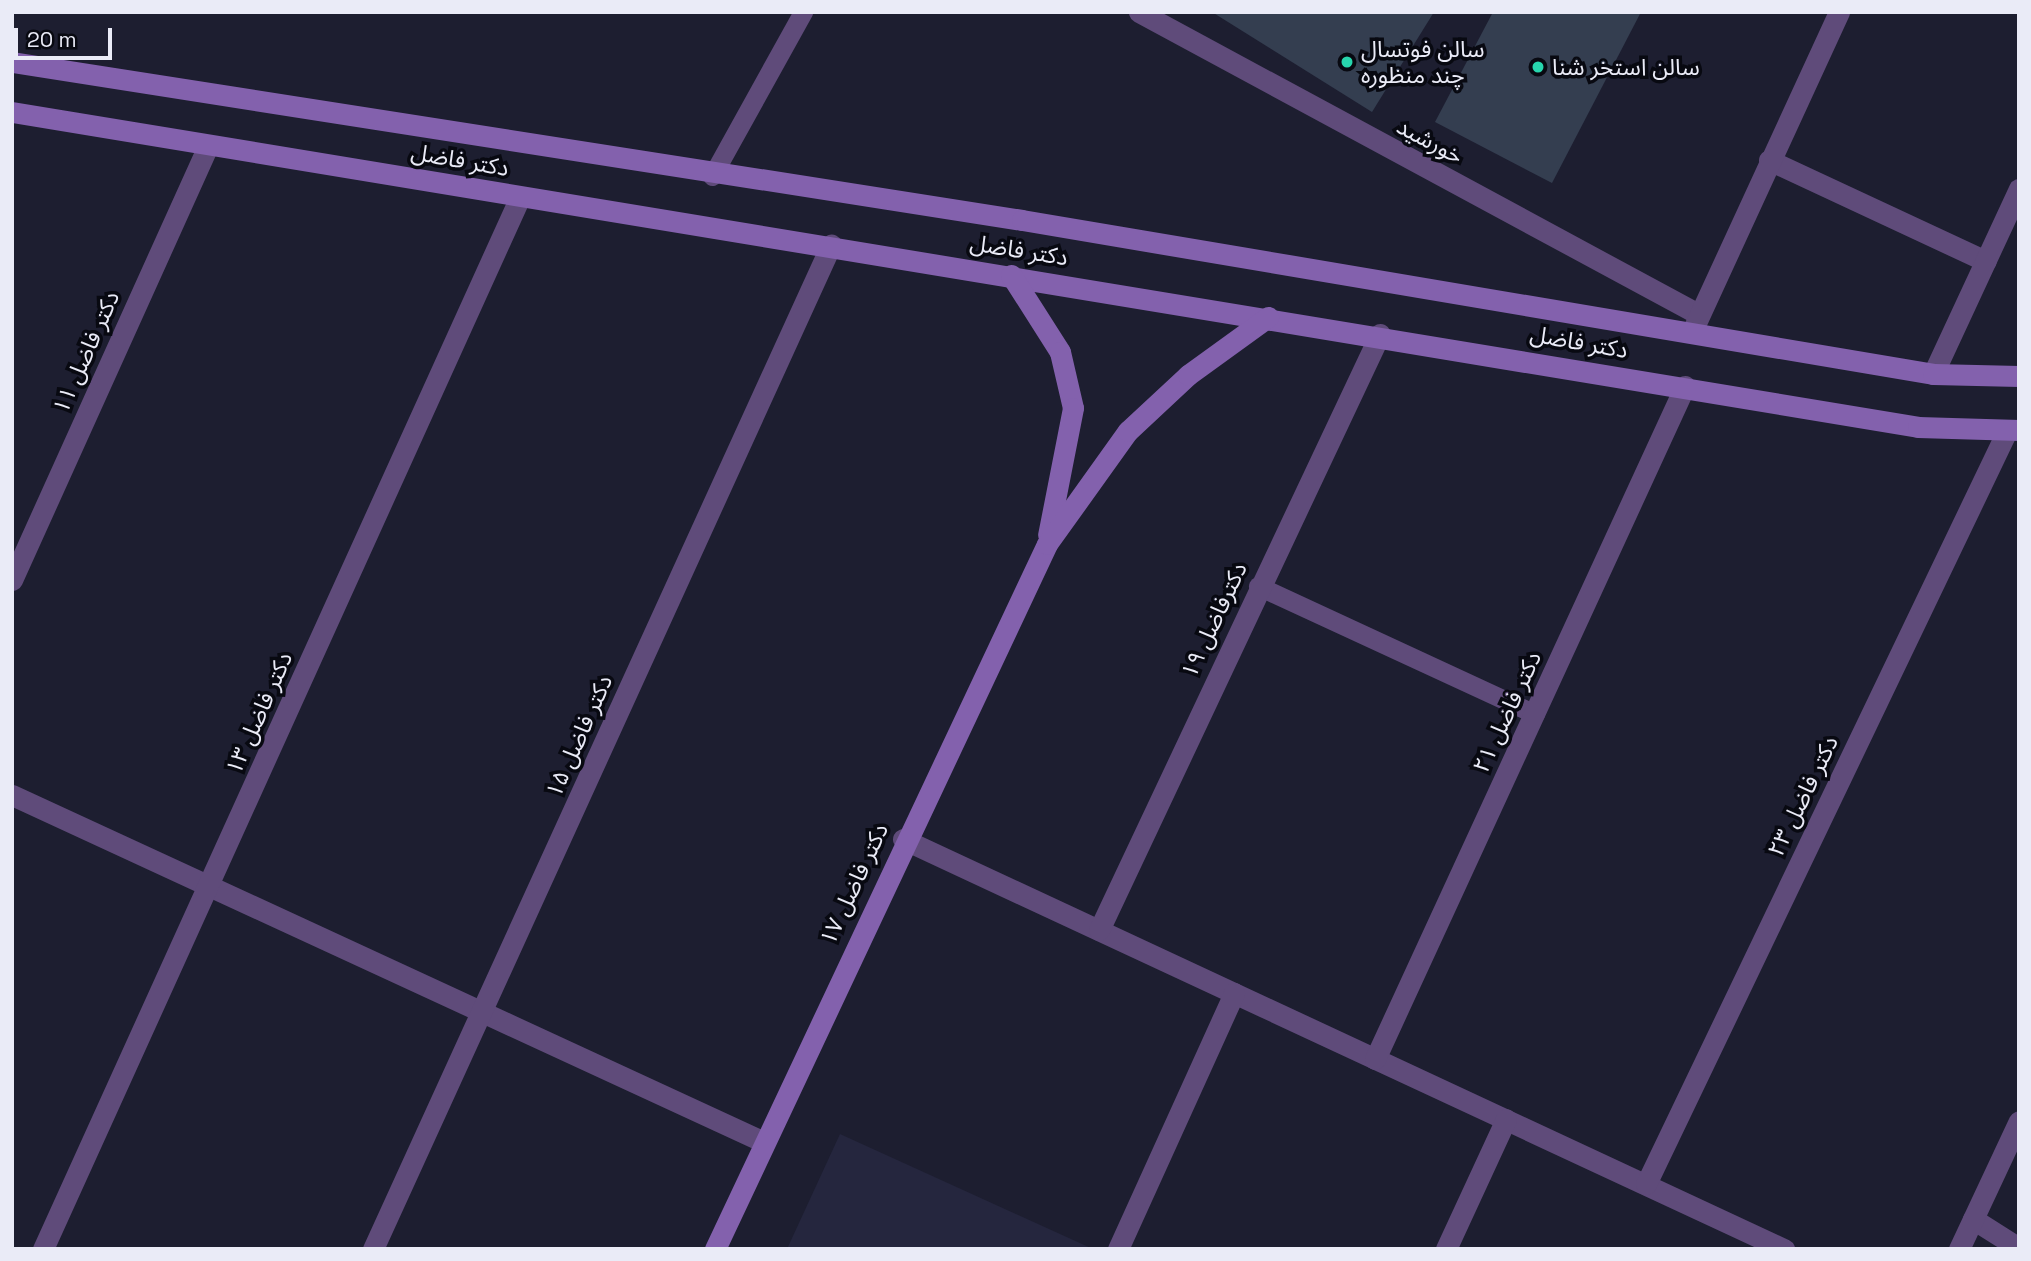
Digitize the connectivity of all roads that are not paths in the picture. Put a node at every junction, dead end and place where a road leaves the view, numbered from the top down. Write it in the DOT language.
graph roads {
  1 [pos="803,12"];
  2 [pos="1839,12"];
  3 [pos="1148,15"];
  4 [pos="12,62"];
  5 [pos="13,113"];
  6 [pos="208,145"];
  7 [pos="1769,160"];
  8 [pos="712,176"];
  9 [pos="2019,189"];
  10 [pos="520,197"];
  11 [pos="831,245"];
  12 [pos="1986,261"];
  13 [pos="1011,275"];
  14 [pos="1268,317"];
  15 [pos="1695,324"];
  16 [pos="1380,334"];
  17 [pos="1933,373"];
  18 [pos="2019,376"];
  19 [pos="1685,386"];
  20 [pos="2013,430"];
  21 [pos="1046,544"];
  22 [pos="12,580"];
  23 [pos="1258,586"];
  24 [pos="1535,713"];
  25 [pos="12,795"];
  26 [pos="903,839"];
  27 [pos="210,886"];
  28 [pos="1099,930"];
  29 [pos="1234,993"];
  30 [pos="482,1012"];
  31 [pos="1375,1059"];
  32 [pos="1506,1119"];
  33 [pos="2019,1121"];
  34 [pos="764,1142"];
  35 [pos="1646,1184"];
  36 [pos="1973,1219"];
  37 [pos="1775,1247"];
  38 [pos="2019,1248"];
  39 [pos="43,1249"];
  40 [pos="373,1249"];
  41 [pos="715,1249"];
  42 [pos="1118,1249"];
  43 [pos="1446,1249"];
  44 [pos="1959,1249"];
  1 -- 8 [label="lane"];
  2 -- 7 [label="street"];
  3 -- 15 [label="street, خورشید"];
  4 -- 8 [label="main road, دکتر فاضل"];
  5 -- 6 [label="main road, دکتر فاضل"];
  6 -- 10 [label="main road, دکتر فاضل"];
  6 -- 22 [label="street, دکتر فاضل ۱۱"];
  7 -- 12 [label="street"];
  7 -- 15 [label="street"];
  8 -- 15 [label="main road, دکتر فاضل"];
  9 -- 12 [label="street"];
  10 -- 11 [label="main road, دکتر فاضل"];
  10 -- 27 [label="street, دکتر فاضل ۱۳"];
  11 -- 13 [label="main road, دکتر فاضل"];
  11 -- 30 [label="street, دکتر فاضل ۱۵"];
  12 -- 17 [label="street"];
  13 -- 14 [label="main road, دکتر فاضل"];
  13 -- 21 [label="main road"];
  14 -- 16 [label="main road, دکتر فاضل"];
  14 -- 21 [label="main road"];
  15 -- 17 [label="main road, دکتر فاضل"];
  16 -- 19 [label="main road, دکتر فاضل"];
  16 -- 23 [label="street, دکترفاضل ۱۹"];
  17 -- 18 [label="main road, دکتر فاضل"];
  19 -- 20 [label="main road, دکتر فاضل"];
  19 -- 24 [label="street, دکتر فاضل ۲۱"];
  20 -- 35 [label="street, دکتر فاضل ۲۳"];
  21 -- 26 [label="main road, دکتر فاضل ۱۷"];
  23 -- 24 [label="lane"];
  23 -- 28 [label="street, دکترفاضل ۱۹"];
  24 -- 31 [label="street, دکتر فاضل ۲۱"];
  25 -- 27 [label="street"];
  26 -- 28 [label="street"];
  26 -- 34 [label="main road, دکتر فاضل ۱۷"];
  27 -- 30 [label="street"];
  27 -- 39 [label="street, دکتر فاضل ۱۳"];
  28 -- 29 [label="street"];
  29 -- 31 [label="street"];
  29 -- 42 [label="street"];
  30 -- 34 [label="street"];
  30 -- 40 [label="street, دکتر فاضل ۱۵"];
  31 -- 32 [label="street"];
  32 -- 35 [label="street"];
  32 -- 43 [label="street"];
  33 -- 36 [label="street"];
  34 -- 41 [label="main road, دکتر فاضل ۱۷"];
  35 -- 37 [label="street"];
  36 -- 38 [label="street"];
  36 -- 44 [label="street"];
}
